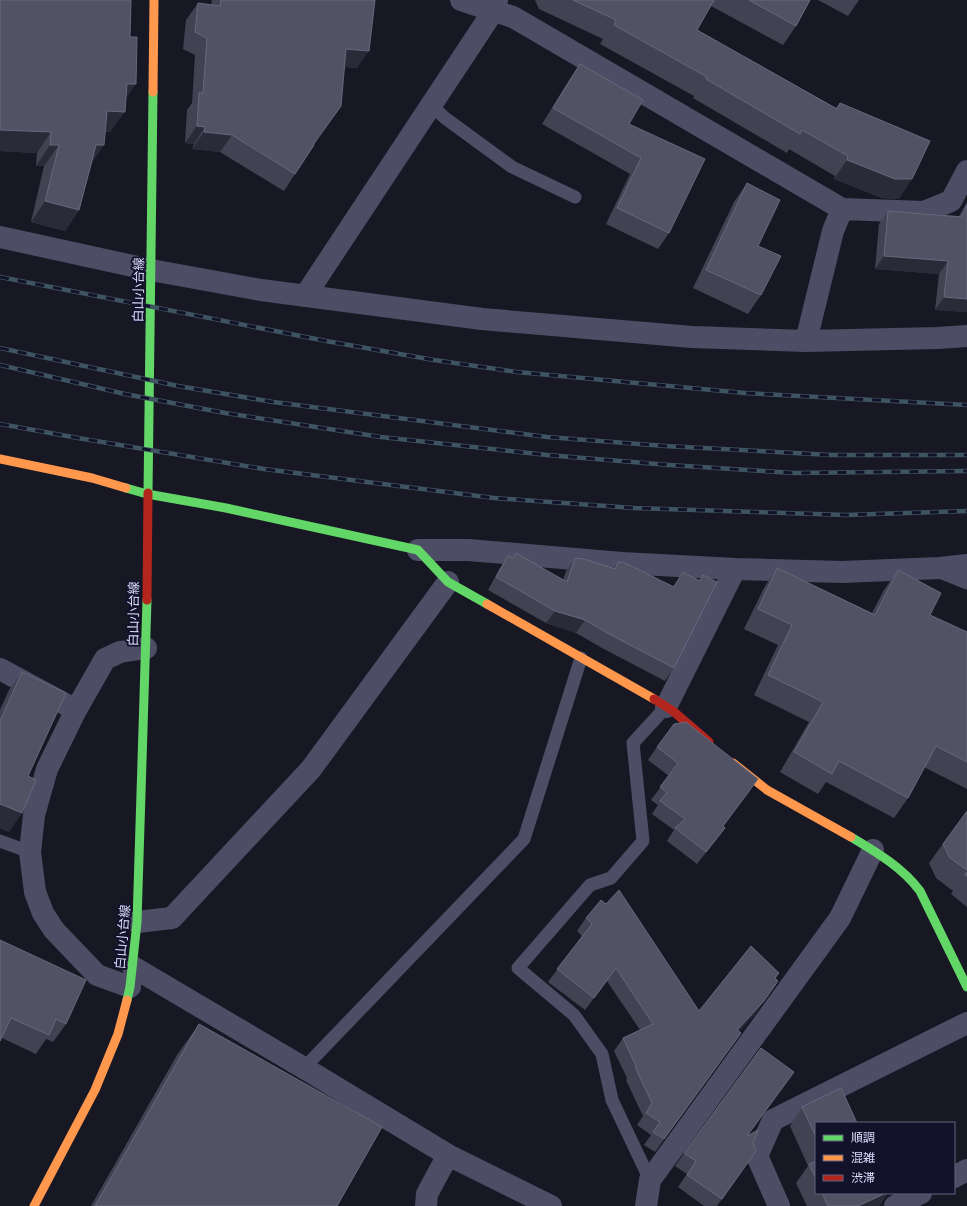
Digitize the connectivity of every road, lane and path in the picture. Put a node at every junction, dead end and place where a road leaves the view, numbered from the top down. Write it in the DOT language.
graph roads {
  1 [pos="154,0"];
  2 [pos="461,0"];
  3 [pos="496,5"];
  4 [pos="432,105"];
  5 [pos="967,171"];
  6 [pos="574,197"];
  7 [pos="842,209"];
  8 [pos="0,237"];
  9 [pos="151,270"];
  10 [pos="305,296"];
  11 [pos="967,336"];
  12 [pos="806,341"];
  13 [pos="0,459"];
  14 [pos="147,494"];
  15 [pos="418,550"];
  16 [pos="967,565"];
  17 [pos="735,569"];
  18 [pos="931,569"];
  19 [pos="448,582"];
  20 [pos="967,583"];
  21 [pos="146,648"];
  22 [pos="581,658"];
  23 [pos="1,673"];
  24 [pos="666,707"];
  25 [pos="76,710"];
  26 [pos="714,746"];
  27 [pos="725,756"];
  28 [pos="0,841"];
  29 [pos="873,850"];
  30 [pos="30,852"];
  31 [pos="137,922"];
  32 [pos="131,977"];
  33 [pos="967,987"];
  34 [pos="967,1023"];
  35 [pos="304,1068"];
  36 [pos="448,1155"];
  37 [pos="967,1170"];
  38 [pos="955,1176"];
  39 [pos="650,1180"];
  40 [pos="919,1194"];
  41 [pos="34,1206"];
  42 [pos="426,1206"];
  43 [pos="551,1206"];
  44 [pos="646,1206"];
  45 [pos="779,1206"];
  46 [pos="894,1206"];
  1 -- 9 [label="main road, 白山小台線"];
  2 -- 3 [label="street"];
  3 -- 4 [label="street"];
  3 -- 7 [label="street"];
  4 -- 6 [label="lane"];
  4 -- 10 [label="street"];
  5 -- 7 [label="street"];
  7 -- 12 [label="street"];
  8 -- 9 [label="street"];
  9 -- 10 [label="street"];
  9 -- 14 [label="main road, 白山小台線"];
  10 -- 12 [label="street"];
  11 -- 12 [label="street"];
  13 -- 14 [label="main road"];
  14 -- 15 [label="main road"];
  14 -- 21 [label="main road, 白山小台線"];
  15 -- 17 [label="street"];
  15 -- 19 [label="main road"];
  16 -- 18 [label="street"];
  17 -- 18 [label="street"];
  17 -- 24 [label="street"];
  18 -- 20 [label="lane"];
  19 -- 22 [label="main road"];
  19 -- 31 [label="street"];
  21 -- 25 [label="street"];
  21 -- 31 [label="main road, 白山小台線"];
  22 -- 24 [label="main road"];
  22 -- 35 [label="lane"];
  23 -- 25 [label="street"];
  24 -- 26 [label="main road"];
  24 -- 39 [label="lane"];
  25 -- 30 [label="street"];
  27 -- 29 [label="main road"];
  28 -- 30 [label="lane"];
  29 -- 33 [label="main road"];
  29 -- 39 [label="street"];
  30 -- 32 [label="street"];
  31 -- 32 [label="main road, 白山小台線"];
  32 -- 35 [label="street"];
  32 -- 41 [label="main road, 白山小台線"];
  34 -- 45 [label="street"];
  35 -- 36 [label="street"];
  36 -- 42 [label="street"];
  36 -- 43 [label="street"];
  37 -- 38 [label="street"];
  39 -- 44 [label="street"];
  40 -- 46 [label="street"];
}
